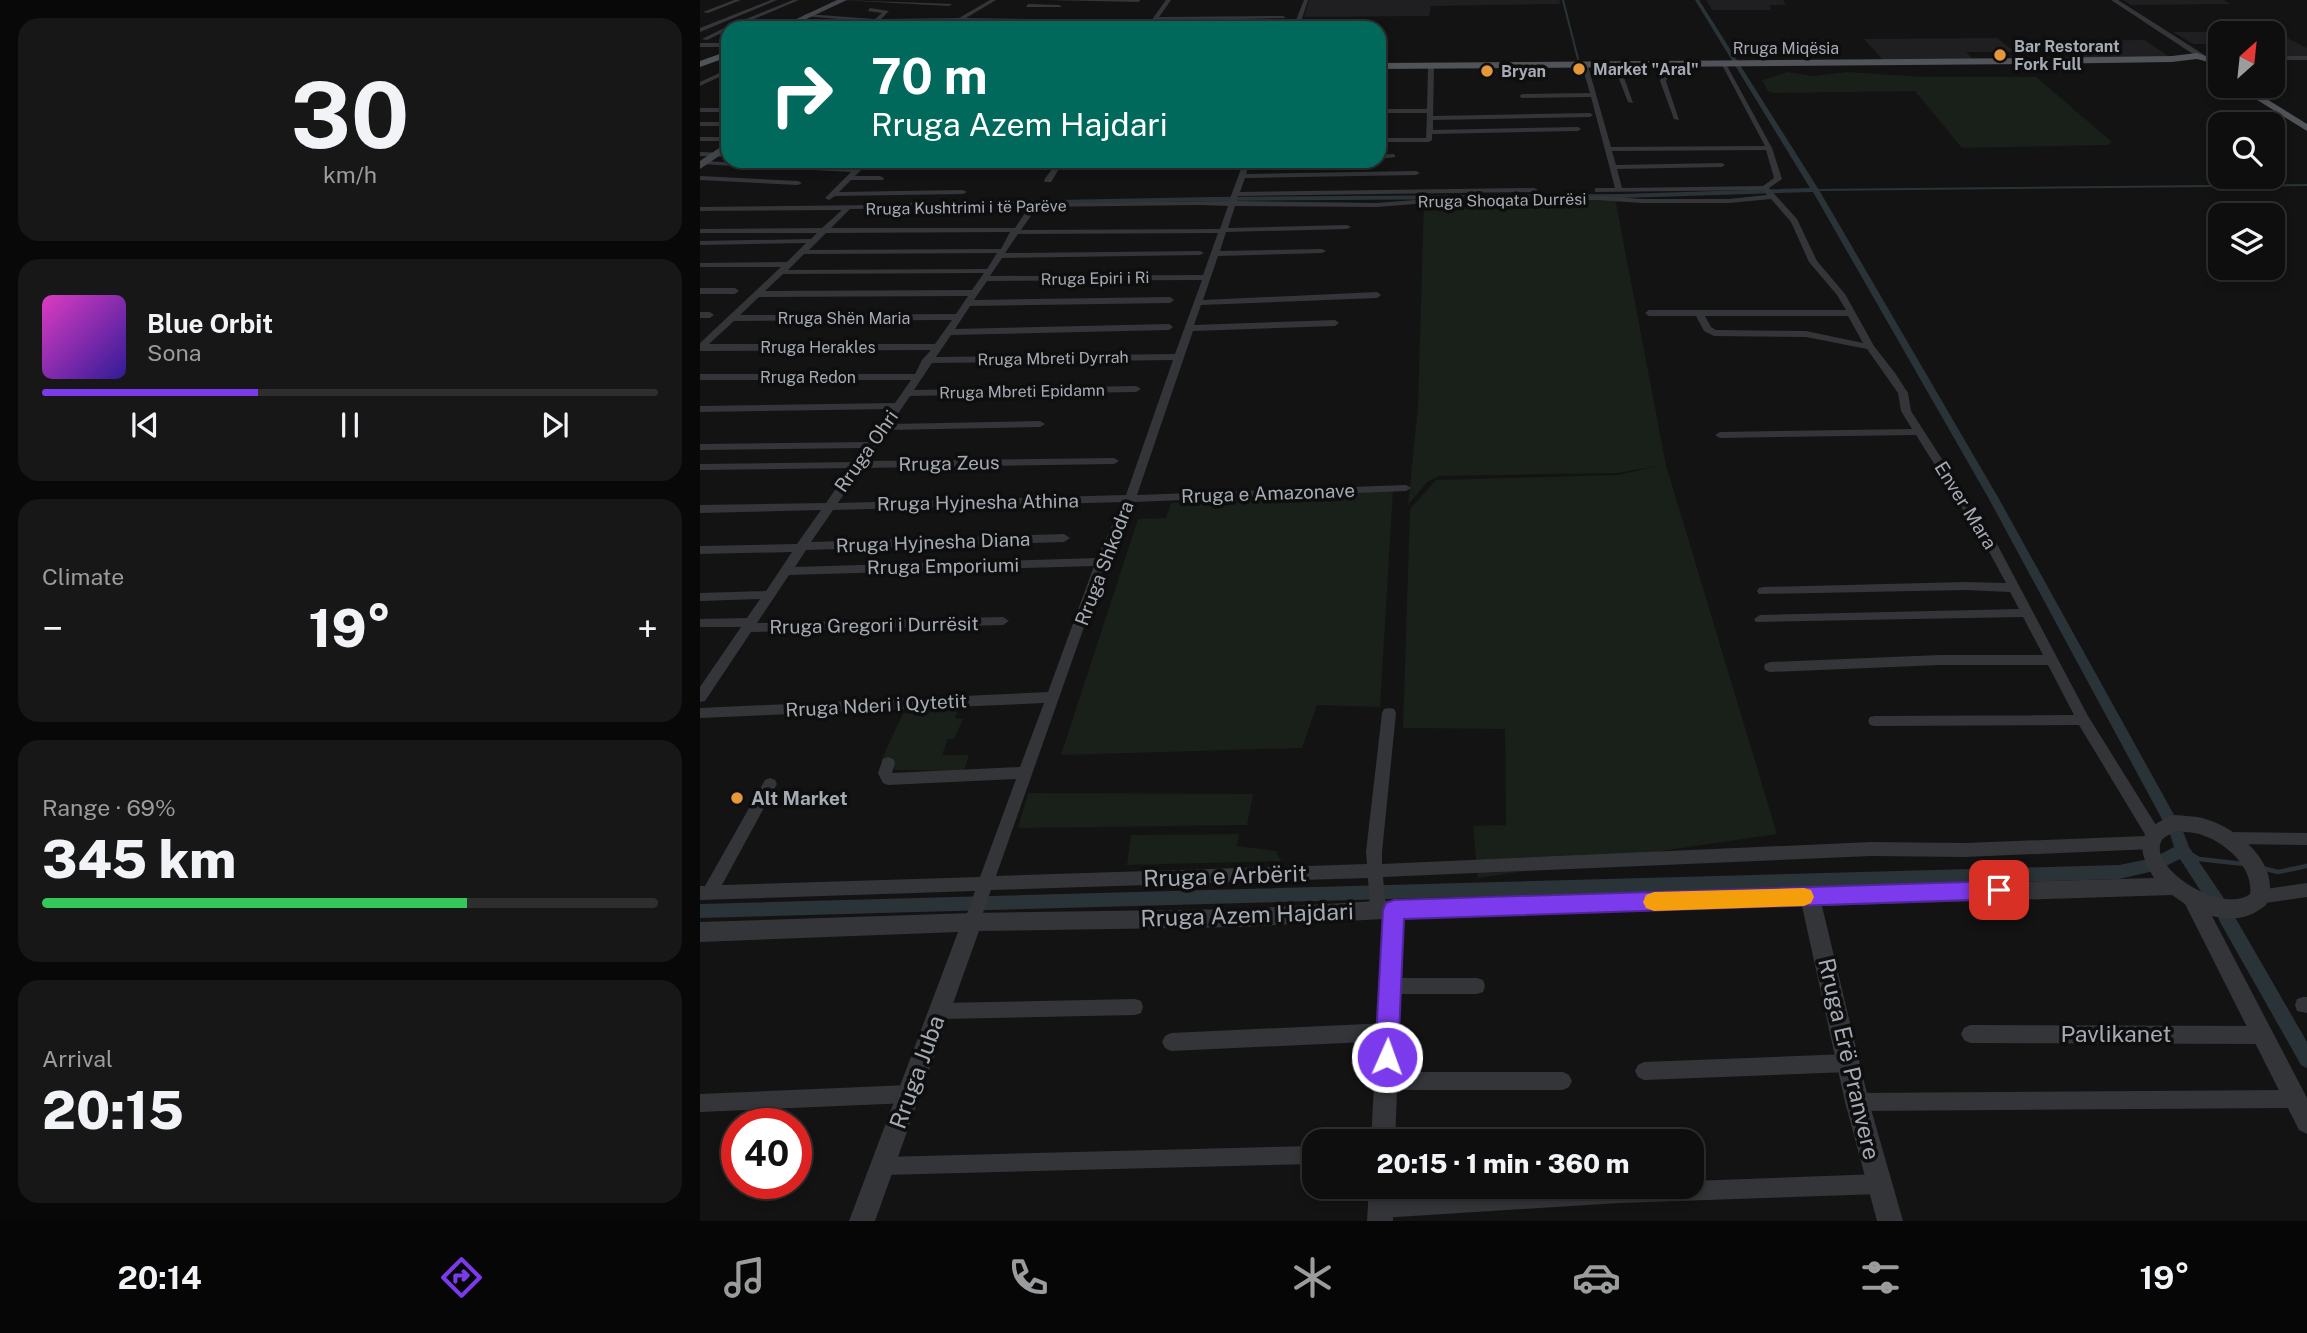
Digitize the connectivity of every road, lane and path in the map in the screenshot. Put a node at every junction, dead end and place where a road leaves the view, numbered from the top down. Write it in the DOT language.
graph roads {
  1 [pos="716,0"];
  2 [pos="739,0"];
  3 [pos="775,0"];
  4 [pos="797,0"];
  5 [pos="843,0"];
  6 [pos="994,0"];
  7 [pos="1035,0"];
  8 [pos="1049,0"];
  9 [pos="1170,0"];
  10 [pos="1306,0"];
  11 [pos="2106,0"];
  12 [pos="2113,0"];
  13 [pos="1138,1"];
  14 [pos="949,4"];
  15 [pos="1028,6"];
  16 [pos="700,7"];
  17 [pos="717,8"];
  18 [pos="1077,8"];
  19 [pos="751,10"];
  20 [pos="870,10"];
  21 [pos="706,12"];
  22 [pos="806,16"];
  23 [pos="1283,18"];
  24 [pos="960,20"];
  25 [pos="1013,20"];
  26 [pos="723,21"];
  27 [pos="745,21"];
  28 [pos="796,21"];
  29 [pos="875,21"];
  30 [pos="1059,21"];
  31 [pos="1154,21"];
  32 [pos="1204,21"];
  33 [pos="1299,21"];
  34 [pos="721,22"];
  35 [pos="700,30"];
  36 [pos="721,31"];
  37 [pos="703,38"];
  38 [pos="713,44"];
  39 [pos="700,47"];
  40 [pos="721,50"];
  41 [pos="721,55"];
  42 [pos="2286,59"];
  43 [pos="2307,59"];
  44 [pos="2207,60"];
  45 [pos="700,64"];
  46 [pos="1725,64"];
  47 [pos="1663,65"];
  48 [pos="1585,66"];
  49 [pos="1617,66"];
  50 [pos="1386,67"];
  51 [pos="1386,67"];
  52 [pos="1431,68"];
  53 [pos="721,74"];
  54 [pos="700,83"];
  55 [pos="1593,95"];
  56 [pos="1522,96"];
  57 [pos="2259,98"];
  58 [pos="2268,98"];
  59 [pos="1631,102"];
  60 [pos="1577,108"];
  61 [pos="700,110"];
  62 [pos="721,110"];
  63 [pos="1386,111"];
  64 [pos="1430,113"];
  65 [pos="1590,115"];
  66 [pos="1677,119"];
  67 [pos="2307,122"];
  68 [pos="700,124"];
  69 [pos="721,124"];
  70 [pos="2307,128"];
  71 [pos="1578,129"];
  72 [pos="1430,136"];
  73 [pos="700,139"];
  74 [pos="721,139"];
  75 [pos="1386,140"];
  76 [pos="1769,148"];
  77 [pos="1609,149"];
  78 [pos="721,150"];
  79 [pos="716,154"];
  80 [pos="721,154"];
  81 [pos="1386,156"];
  82 [pos="1393,156"];
  83 [pos="701,161"];
  84 [pos="721,163"];
  85 [pos="1722,165"];
  86 [pos="1614,167"];
  87 [pos="815,168"];
  88 [pos="1056,168"];
  89 [pos="1244,168"];
  90 [pos="856,170"];
  91 [pos="1416,173"];
  92 [pos="1241,176"];
  93 [pos="700,178"];
  94 [pos="848,178"];
  95 [pos="880,178"];
  96 [pos="1048,180"];
  97 [pos="798,184"];
  98 [pos="1619,188"];
  99 [pos="963,192"];
  100 [pos="1768,192"];
  101 [pos="1234,199"];
  102 [pos="824,202"];
  103 [pos="1033,207"];
  104 [pos="700,209"];
  105 [pos="847,209"];
  106 [pos="1346,227"];
  107 [pos="700,231"];
  108 [pos="823,231"];
  109 [pos="1015,231"];
  110 [pos="1223,231"];
  111 [pos="812,241"];
  112 [pos="700,243"];
  113 [pos="1322,251"];
  114 [pos="801,252"];
  115 [pos="1000,253"];
  116 [pos="1200,253"];
  117 [pos="1215,254"];
  118 [pos="788,264"];
  119 [pos="700,265"];
  120 [pos="781,272"];
  121 [pos="986,275"];
  122 [pos="1207,277"];
  123 [pos="700,291"];
  124 [pos="736,291"];
  125 [pos="974,293"];
  126 [pos="758,294"];
  127 [pos="1377,295"];
  128 [pos="1170,300"];
  129 [pos="966,303"];
  130 [pos="1198,303"];
  131 [pos="1649,313"];
  132 [pos="1699,313"];
  133 [pos="1850,313"];
  134 [pos="957,317"];
  135 [pos="731,318"];
  136 [pos="1335,323"];
  137 [pos="1169,327"];
  138 [pos="1189,328"];
  139 [pos="948,332"];
  140 [pos="701,346"];
  141 [pos="936,347"];
  142 [pos="1870,347"];
  143 [pos="1178,356"];
  144 [pos="927,360"];
  145 [pos="700,377"];
  146 [pos="917,377"];
  147 [pos="1136,389"];
  148 [pos="907,393"];
  149 [pos="897,406"];
  150 [pos="700,410"];
  151 [pos="1040,424"];
  152 [pos="883,427"];
  153 [pos="1920,432"];
  154 [pos="1720,435"];
  155 [pos="871,445"];
  156 [pos="700,447"];
  157 [pos="1114,461"];
  158 [pos="858,464"];
  159 [pos="700,467"];
  160 [pos="1406,488"];
  161 [pos="1130,498"];
  162 [pos="828,505"];
  163 [pos="700,509"];
  164 [pos="1064,538"];
  165 [pos="801,547"];
  166 [pos="700,550"];
  167 [pos="1101,562"];
  168 [pos="785,571"];
  169 [pos="2015,588"];
  170 [pos="1763,591"];
  171 [pos="768,595"];
  172 [pos="700,597"];
  173 [pos="2027,613"];
  174 [pos="1760,619"];
  175 [pos="1003,621"];
  176 [pos="700,624"];
  177 [pos="748,625"];
  178 [pos="2052,660"];
  179 [pos="1770,667"];
  180 [pos="705,681"];
  181 [pos="700,696"];
  182 [pos="1053,697"];
  183 [pos="700,713"];
  184 [pos="1389,713"];
  185 [pos="2083,720"];
  186 [pos="1875,721"];
  187 [pos="888,763"];
  188 [pos="1026,773"];
  189 [pos="770,784"];
  190 [pos="2153,838"];
  191 [pos="2228,838"];
  192 [pos="2307,839"];
  193 [pos="1749,855"];
  194 [pos="1376,873"];
  195 [pos="2172,886"];
  196 [pos="2307,890"];
  197 [pos="705,893"];
  198 [pos="1810,897"];
  199 [pos="2259,897"];
  200 [pos="2193,900"];
  201 [pos="979,903"];
  202 [pos="1383,907"];
  203 [pos="700,932"];
  204 [pos="1388,986"];
  205 [pos="1477,986"];
  206 [pos="1135,1007"];
  207 [pos="940,1011"];
  208 [pos="1388,1032"];
  209 [pos="1970,1034"];
  210 [pos="2262,1035"];
  211 [pos="1171,1042"];
  212 [pos="1848,1063"];
  213 [pos="1644,1071"];
  214 [pos="1385,1081"];
  215 [pos="1563,1081"];
  216 [pos="909,1094"];
  217 [pos="2295,1099"];
  218 [pos="1857,1102"];
  219 [pos="700,1103"];
  220 [pos="2307,1122"];
  221 [pos="1383,1129"];
  222 [pos="1302,1155"];
  223 [pos="883,1166"];
  224 [pos="1879,1184"];
  225 [pos="1381,1205"];
  226 [pos="862,1221"];
  227 [pos="1890,1221"];
  1 -- 16 [label="street"];
  2 -- 17 [label="street"];
  3 -- 19 [label="street"];
  4 -- 27 [label="street"];
  5 -- 14 [label="street"];
  5 -- 22 [label="main road"];
  6 -- 24 [label="street"];
  7 -- 15 [label="street"];
  8 -- 13 [label="street"];
  9 -- 31 [label="street"];
  10 -- 33 [label="street"];
  11 -- 44 [label="street"];
  12 -- 44 [label="street"];
  15 -- 18 [label="street"];
  15 -- 25 [label="street"];
  16 -- 17 [label="street"];
  17 -- 19 [label="street"];
  17 -- 21 [label="street"];
  19 -- 26 [label="street"];
  20 -- 29 [label="street"];
  22 -- 28 [label="main road"];
  22 -- 29 [label="street"];
  23 -- 32 [label="street"];
  24 -- 25 [label="street"];
  24 -- 29 [label="street"];
  25 -- 30 [label="street"];
  34 -- 35 [label="street"];
  36 -- 37 [label="street"];
  37 -- 38 [label="street"];
  38 -- 39 [label="street"];
  38 -- 40 [label="street"];
  41 -- 45 [label="main road"];
  42 -- 43 [label="street"];
  44 -- 46 [label="main road, Rruga Miqësia"];
  46 -- 47 [label="main road, Rruga Miqësia"];
  46 -- 50 [label="main road, Rruga Miqësia"];
  46 -- 76 [label="street"];
  47 -- 49 [label="main road, Rruga Miqësia"];
  47 -- 66 [label="street"];
  48 -- 49 [label="main road, Rruga Miqësia"];
  48 -- 52 [label="main road, Rruga Miqësia"];
  48 -- 55 [label="street"];
  49 -- 59 [label="street"];
  51 -- 52 [label="main road, Rruga Miqësia"];
  52 -- 64 [label="street"];
  53 -- 54 [label="street"];
  55 -- 56 [label="street"];
  55 -- 77 [label="street"];
  57 -- 70 [label="main road"];
  58 -- 67 [label="main road"];
  60 -- 64 [label="street"];
  61 -- 62 [label="street"];
  63 -- 64 [label="street"];
  64 -- 65 [label="street"];
  64 -- 72 [label="street"];
  68 -- 69 [label="street"];
  71 -- 72 [label="street"];
  72 -- 75 [label="street"];
  73 -- 74 [label="street"];
  76 -- 77 [label="street"];
  76 -- 100 [label="street"];
  77 -- 86 [label="street"];
  78 -- 79 [label="main road"];
  79 -- 80 [label="street"];
  79 -- 83 [label="main road"];
  81 -- 82 [label="street"];
  83 -- 84 [label="street"];
  85 -- 86 [label="street"];
  86 -- 98 [label="street"];
  87 -- 90 [label="street"];
  88 -- 96 [label="street"];
  89 -- 92 [label="street, Rruga Shkodra"];
  90 -- 94 [label="street"];
  91 -- 92 [label="street"];
  92 -- 101 [label="street, Rruga Shkodra"];
  93 -- 97 [label="street"];
  94 -- 95 [label="street"];
  94 -- 102 [label="street"];
  98 -- 100 [label="street"];
  98 -- 101 [label="street"];
  99 -- 102 [label="street"];
  100 -- 101 [label="street, Rruga Shoqata Durrësi"];
  100 -- 133 [label="street, Enver Mara"];
  101 -- 103 [label="street, Rruga Kushtrimi i të Parëve"];
  101 -- 110 [label="street, Rruga Shkodra"];
  102 -- 104 [label="street, Rruga Kushtrimi i të Parëve"];
  102 -- 105 [label="street, Rruga Kushtrimi i të Parëve"];
  103 -- 105 [label="street, Rruga Kushtrimi i të Parëve"];
  103 -- 109 [label="street, Rruga Ohri"];
  105 -- 108 [label="street"];
  106 -- 110 [label="street"];
  107 -- 108 [label="street"];
  108 -- 109 [label="street"];
  108 -- 111 [label="street"];
  109 -- 110 [label="street"];
  109 -- 115 [label="street, Rruga Ohri"];
  110 -- 117 [label="street, Rruga Shkodra"];
  111 -- 112 [label="street"];
  111 -- 114 [label="street"];
  113 -- 117 [label="street"];
  114 -- 115 [label="street"];
  114 -- 118 [label="street"];
  115 -- 116 [label="street"];
  115 -- 121 [label="street, Rruga Ohri"];
  117 -- 122 [label="street, Rruga Shkodra"];
  118 -- 119 [label="street"];
  118 -- 120 [label="street"];
  120 -- 121 [label="street"];
  120 -- 126 [label="street"];
  121 -- 122 [label="street, Rruga Epiri i Ri"];
  121 -- 125 [label="street, Rruga Ohri"];
  122 -- 130 [label="street, Rruga Shkodra"];
  123 -- 124 [label="street"];
  125 -- 126 [label="street"];
  125 -- 129 [label="street, Rruga Ohri"];
  126 -- 135 [label="street"];
  127 -- 130 [label="street"];
  128 -- 129 [label="street"];
  129 -- 134 [label="street, Rruga Ohri"];
  130 -- 138 [label="street, Rruga Shkodra"];
  131 -- 132 [label="street"];
  132 -- 133 [label="street"];
  132 -- 142 [label="street"];
  133 -- 142 [label="street, Enver Mara"];
  134 -- 135 [label="street, Rruga Shën Maria"];
  134 -- 139 [label="street, Rruga Ohri"];
  135 -- 140 [label="street"];
  136 -- 138 [label="street"];
  137 -- 139 [label="street"];
  138 -- 143 [label="street, Rruga Shkodra"];
  139 -- 141 [label="street, Rruga Ohri"];
  140 -- 141 [label="street, Rruga Herakles"];
  141 -- 144 [label="street, Rruga Ohri"];
  142 -- 153 [label="street, Enver Mara"];
  143 -- 144 [label="street, Rruga Mbreti Dyrrah"];
  143 -- 161 [label="street, Rruga Shkodra"];
  144 -- 146 [label="street, Rruga Ohri"];
  145 -- 146 [label="street, Rruga Redon"];
  146 -- 148 [label="street, Rruga Ohri"];
  147 -- 148 [label="street, Rruga Mbreti Epidamn"];
  148 -- 149 [label="street, Rruga Ohri"];
  149 -- 150 [label="street"];
  149 -- 152 [label="street, Rruga Ohri"];
  151 -- 152 [label="street"];
  152 -- 155 [label="street, Rruga Ohri"];
  153 -- 154 [label="street"];
  153 -- 169 [label="street, Enver Mara"];
  155 -- 156 [label="street"];
  155 -- 158 [label="street, Rruga Ohri"];
  157 -- 158 [label="street, Rruga Zeus"];
  158 -- 159 [label="street, Rruga Zeus"];
  158 -- 162 [label="street, Rruga Ohri"];
  160 -- 161 [label="street, Rruga e Amazonave"];
  161 -- 162 [label="street, Rruga Hyjnesha Athina"];
  161 -- 167 [label="street, Rruga Shkodra"];
  162 -- 163 [label="street, Rruga Hyjnesha Athina"];
  162 -- 165 [label="street, Rruga Ohri"];
  164 -- 165 [label="street, Rruga Hyjnesha Diana"];
  165 -- 166 [label="street, Rruga Hyjnesha Diana"];
  165 -- 168 [label="street, Rruga Ohri"];
  167 -- 168 [label="street, Rruga Emporiumi"];
  167 -- 182 [label="street, Rruga Shkodra"];
  168 -- 171 [label="street, Rruga Ohri"];
  169 -- 170 [label="street"];
  169 -- 173 [label="street, Enver Mara"];
  171 -- 172 [label="street"];
  171 -- 177 [label="street, Rruga Ohri"];
  173 -- 174 [label="street"];
  173 -- 178 [label="street, Enver Mara"];
  175 -- 177 [label="street, Rruga Gregori i Durrësit"];
  176 -- 177 [label="street, Rruga Gregori i Durrësit"];
  177 -- 180 [label="street, Rruga Ohri"];
  178 -- 179 [label="street"];
  178 -- 185 [label="street, Enver Mara"];
  180 -- 181 [label="street, Rruga Ohri"];
  182 -- 183 [label="street, Rruga Nderi i Qytetit"];
  182 -- 188 [label="street, Rruga Shkodra"];
  184 -- 194 [label="street"];
  185 -- 186 [label="street"];
  185 -- 190 [label="street, Enver Mara"];
  187 -- 188 [label="street"];
  188 -- 201 [label="street, Rruga Shkodra"];
  189 -- 197 [label="street"];
  190 -- 191 [label="street"];
  190 -- 193 [label="street"];
  190 -- 195 [label="street"];
  191 -- 192 [label="street"];
  191 -- 199 [label="street"];
  193 -- 194 [label="street, Rruga e Arbërit"];
  194 -- 201 [label="street, Rruga e Arbërit"];
  194 -- 202 [label="street"];
  195 -- 198 [label="street, Rruga Azem Hajdari"];
  195 -- 200 [label="street"];
  196 -- 199 [label="street"];
  197 -- 201 [label="street, Rruga e Arbërit"];
  198 -- 202 [label="street, Rruga Azem Hajdari"];
  198 -- 212 [label="street, Rruga Erë Pranvere"];
  199 -- 200 [label="street"];
  200 -- 210 [label="street"];
  201 -- 202 [label="street, Rruga Azem Hajdari"];
  201 -- 203 [label="street, Rruga Azem Hajdari"];
  201 -- 207 [label="street, Rruga Juba"];
  202 -- 204 [label="street"];
  204 -- 205 [label="street"];
  204 -- 208 [label="street"];
  206 -- 207 [label="street"];
  207 -- 216 [label="street, Rruga Juba"];
  208 -- 211 [label="street"];
  208 -- 214 [label="street"];
  209 -- 210 [label="street, Pavlikanet"];
  210 -- 217 [label="street"];
  212 -- 213 [label="street"];
  212 -- 218 [label="street, Rruga Erë Pranvere"];
  214 -- 215 [label="street"];
  214 -- 221 [label="street"];
  216 -- 219 [label="street"];
  216 -- 223 [label="street, Rruga Juba"];
  217 -- 218 [label="street"];
  217 -- 220 [label="street"];
  218 -- 224 [label="street, Rruga Erë Pranvere"];
  222 -- 223 [label="street"];
  223 -- 226 [label="street, Rruga Juba"];
  224 -- 225 [label="street"];
  224 -- 227 [label="street, Rruga Erë Pranvere"];
}
